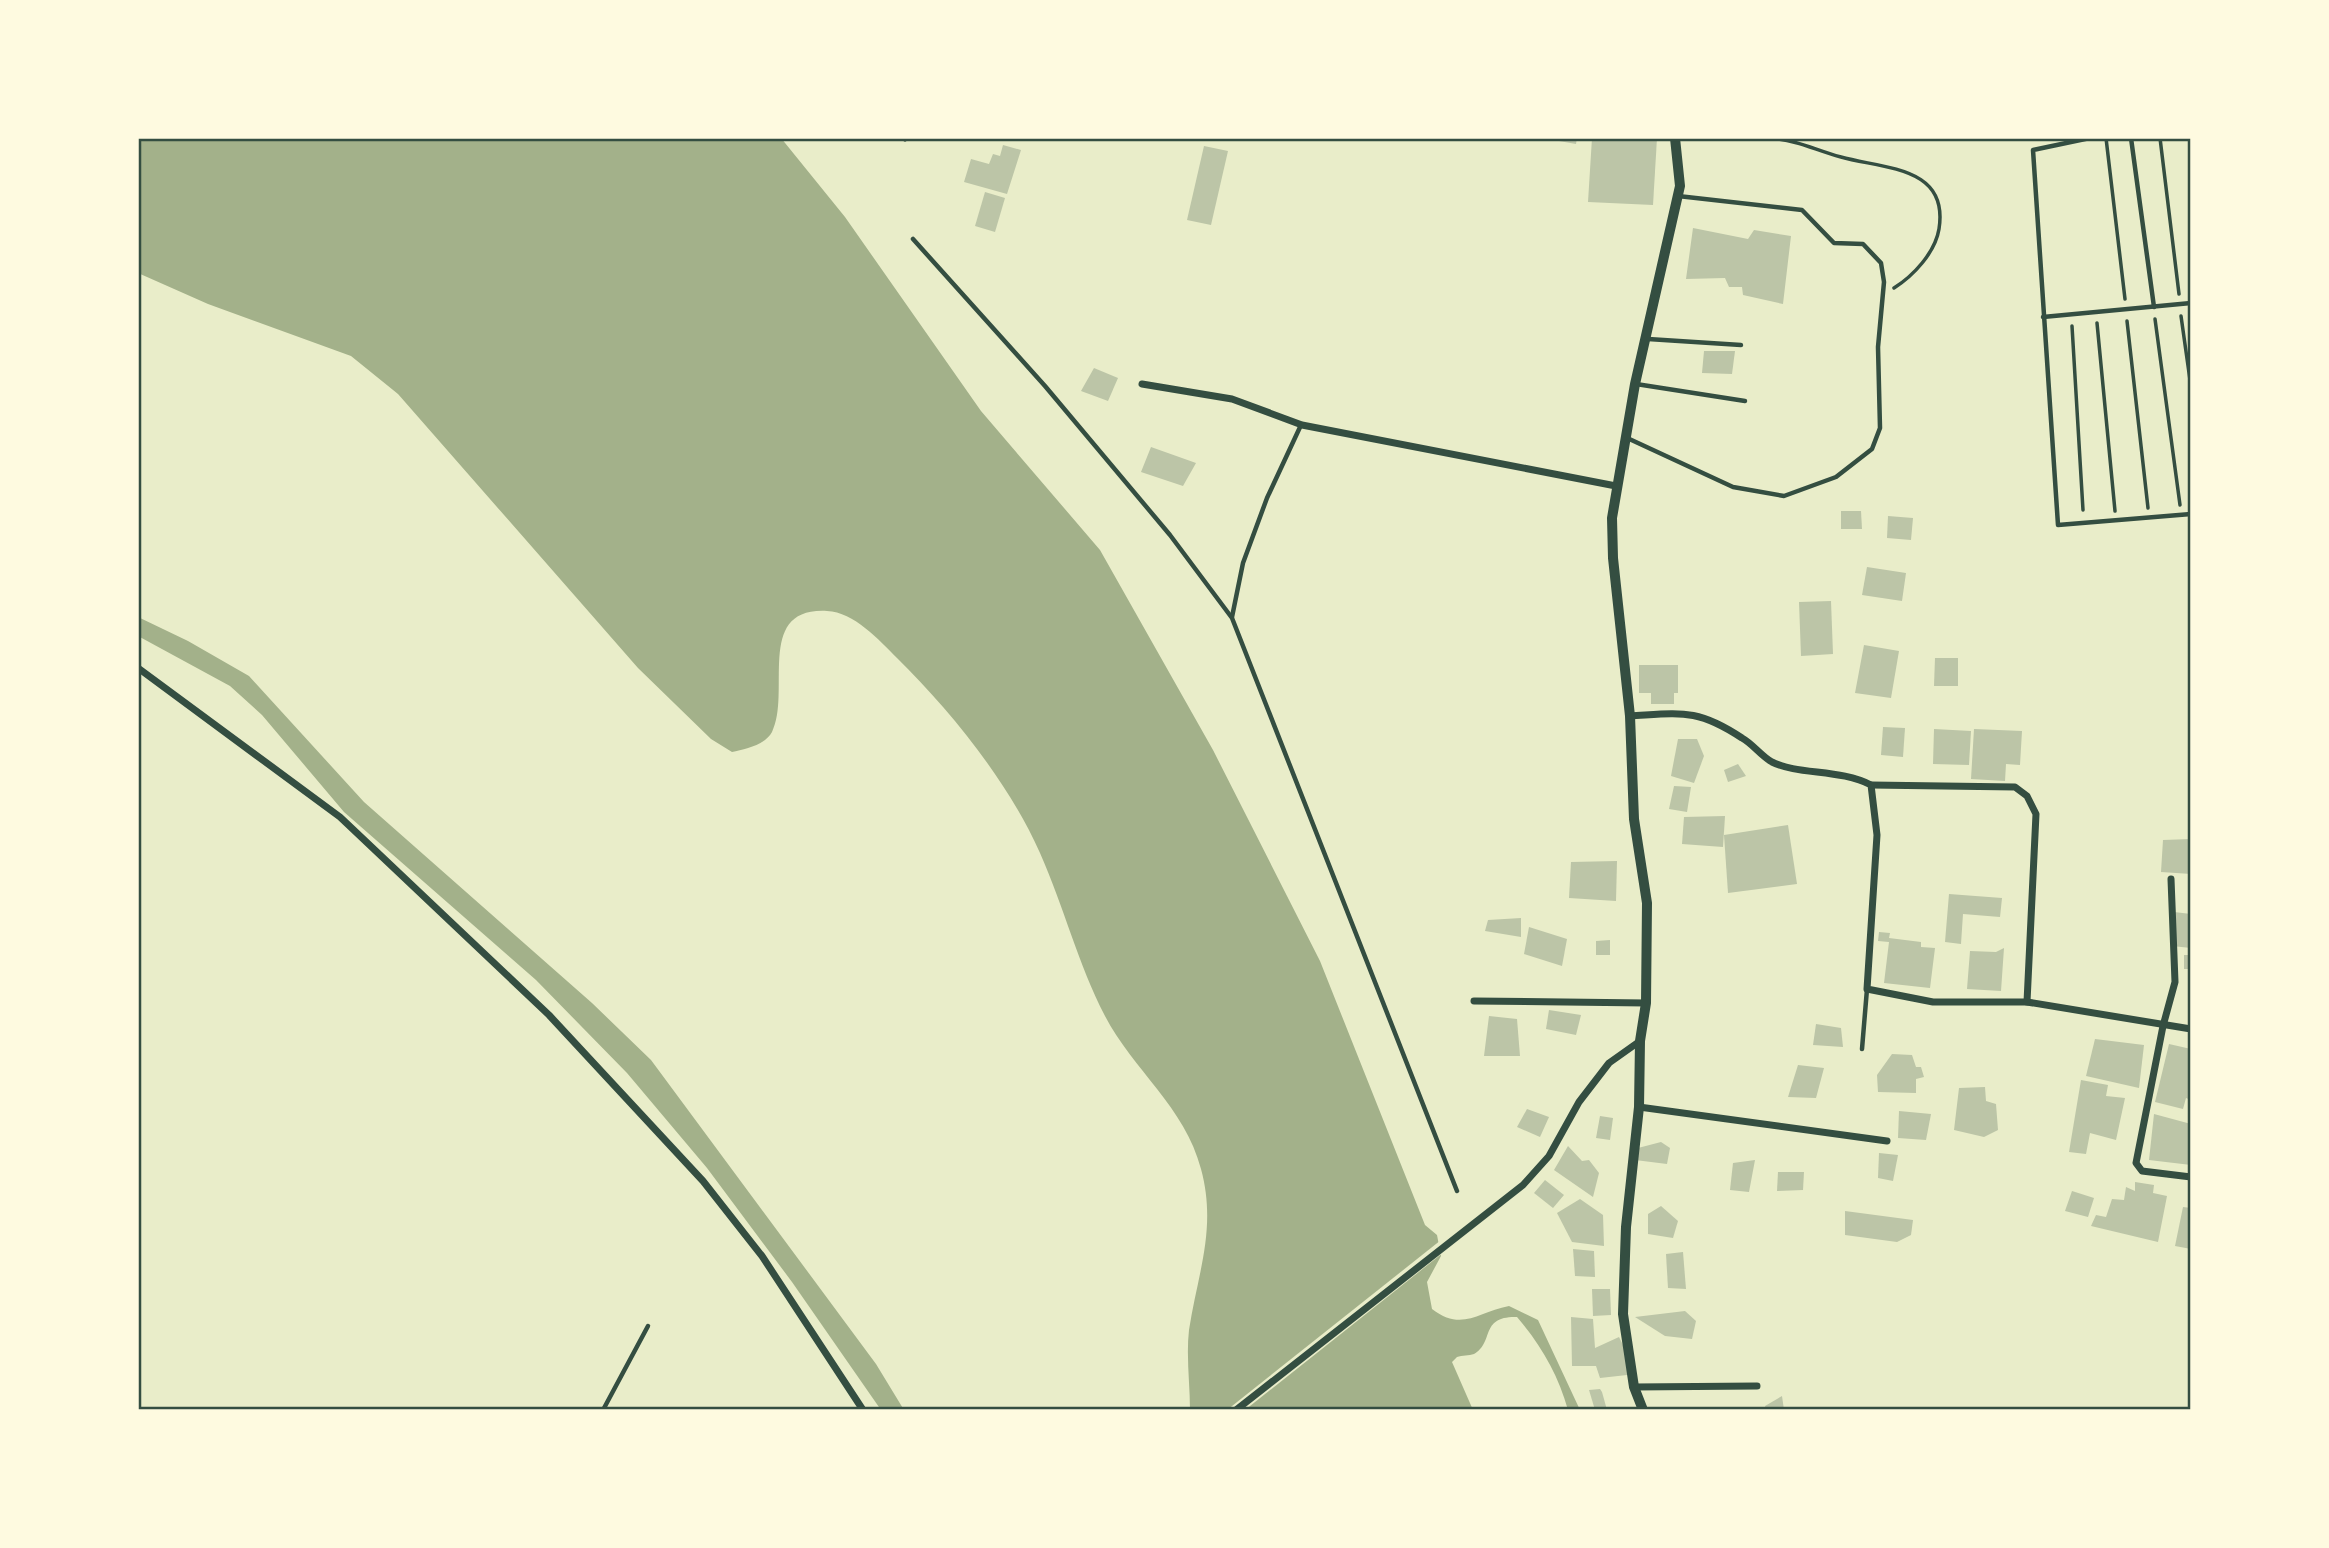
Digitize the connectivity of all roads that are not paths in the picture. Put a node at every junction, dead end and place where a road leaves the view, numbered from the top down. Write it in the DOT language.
graph roads {
  1 [pos="1675,138"];
  2 [pos="2090,138"];
  3 [pos="2131,138"];
  4 [pos="1678,196"];
  5 [pos="914,239"];
  6 [pos="2191,303"];
  7 [pos="2154,307"];
  8 [pos="2043,317"];
  9 [pos="1646,339"];
  10 [pos="1741,345"];
  11 [pos="1142,384"];
  12 [pos="1635,384"];
  13 [pos="1745,401"];
  14 [pos="1301,425"];
  15 [pos="1625,436"];
  16 [pos="1616,486"];
  17 [pos="2191,514"];
  18 [pos="1232,618"];
  19 [pos="138,668"];
  20 [pos="1630,716"];
  21 [pos="1871,785"];
  22 [pos="2171,878"];
  23 [pos="1867,989"];
  24 [pos="1474,1001"];
  25 [pos="2027,1002"];
  26 [pos="1646,1003"];
  27 [pos="2163,1026"];
  28 [pos="2191,1029"];
  29 [pos="1640,1041"];
  30 [pos="1861,1049"];
  31 [pos="1639,1107"];
  32 [pos="1887,1141"];
  33 [pos="2191,1177"];
  34 [pos="1457,1191"];
  35 [pos="648,1326"];
  36 [pos="1757,1386"];
  37 [pos="1634,1387"];
  38 [pos="603,1410"];
  39 [pos="863,1410"];
  40 [pos="1236,1410"];
  41 [pos="1643,1410"];
  1 -- 4 [label="street"];
  2 -- 8 [label="lane"];
  3 -- 7 [label="lane"];
  4 -- 9 [label="street"];
  4 -- 15 [label="lane"];
  5 -- 18 [label="lane"];
  6 -- 7 [label="lane"];
  7 -- 8 [label="lane"];
  8 -- 17 [label="lane"];
  9 -- 10 [label="lane"];
  9 -- 12 [label="street"];
  11 -- 14 [label="street"];
  12 -- 13 [label="lane"];
  12 -- 15 [label="street"];
  14 -- 16 [label="street"];
  14 -- 18 [label="lane"];
  15 -- 16 [label="street"];
  16 -- 20 [label="street"];
  18 -- 34 [label="lane"];
  19 -- 39 [label="street"];
  20 -- 21 [label="street"];
  20 -- 26 [label="street"];
  21 -- 23 [label="street"];
  21 -- 25 [label="street"];
  22 -- 27 [label="street"];
  23 -- 25 [label="street"];
  23 -- 30 [label="lane"];
  24 -- 26 [label="street"];
  25 -- 27 [label="street"];
  26 -- 29 [label="street"];
  27 -- 28 [label="street"];
  27 -- 33 [label="street"];
  29 -- 31 [label="street"];
  29 -- 40 [label="street"];
  31 -- 32 [label="street"];
  31 -- 37 [label="street"];
  35 -- 38 [label="lane"];
  36 -- 37 [label="street"];
  37 -- 41 [label="street"];
}
